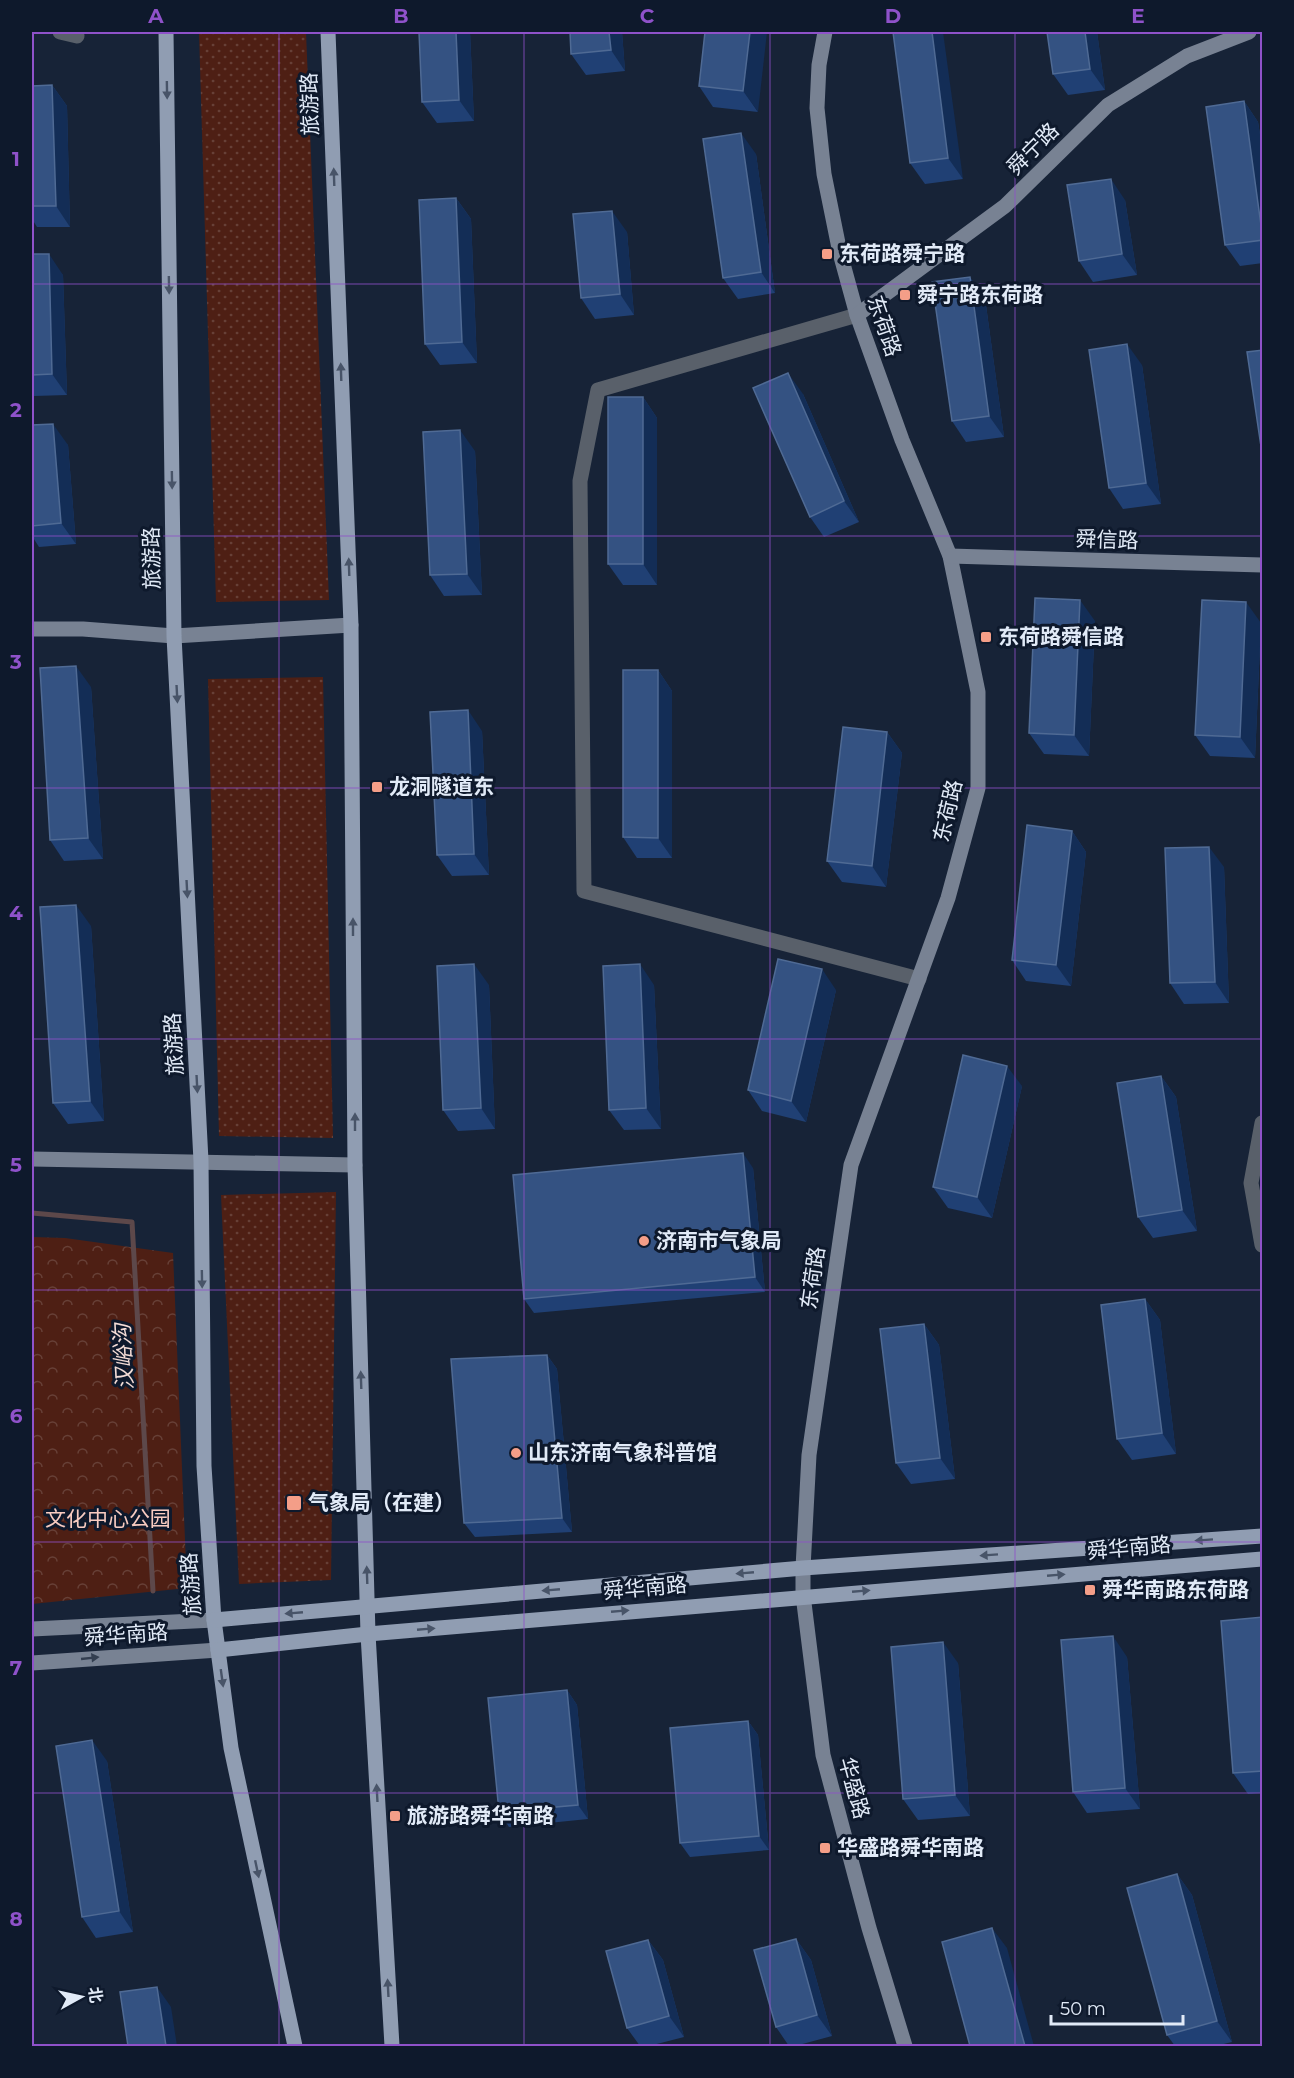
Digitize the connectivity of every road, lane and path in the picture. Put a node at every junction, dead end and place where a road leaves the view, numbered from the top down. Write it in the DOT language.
graph roads {
  1 [pos="60,32"];
  2 [pos="166,32"];
  3 [pos="328,32"];
  4 [pos="825,32"];
  5 [pos="1250,32"];
  6 [pos="76,36"];
  7 [pos="857,315"];
  8 [pos="950,556"];
  9 [pos="1263,565"];
  10 [pos="351,625"];
  11 [pos="32,629"];
  12 [pos="174,636"];
  13 [pos="919,980"];
  14 [pos="1263,1123"];
  15 [pos="32,1159"];
  16 [pos="201,1161"];
  17 [pos="355,1165"];
  18 [pos="1263,1245"];
  19 [pos="1263,1536"];
  20 [pos="1263,1559"];
  21 [pos="803,1568"];
  22 [pos="803,1595"];
  23 [pos="368,1606"];
  24 [pos="214,1620"];
  25 [pos="32,1629"];
  26 [pos="368,1634"];
  27 [pos="218,1650"];
  28 [pos="32,1663"];
  29 [pos="295,2046"];
  30 [pos="392,2046"];
  31 [pos="905,2046"];
  1 -- 6 [label="street"];
  2 -- 12 [label="main road, 旅游路, one-way"];
  10 -- 3 [label="main road, 旅游路, one-way"];
  4 -- 7 [label="street, 东荷路"];
  5 -- 7 [label="street, 舜宁路"];
  7 -- 8 [label="street, 东荷路"];
  7 -- 13 [label="street"];
  8 -- 9 [label="street, 舜信路"];
  8 -- 13 [label="street, 东荷路"];
  10 -- 12 [label="street"];
  17 -- 10 [label="main road, 旅游路, one-way"];
  11 -- 12 [label="street"];
  12 -- 16 [label="main road, 旅游路, one-way"];
  13 -- 21 [label="street, 东荷路"];
  14 -- 18 [label="street"];
  15 -- 16 [label="street"];
  16 -- 17 [label="street"];
  16 -- 24 [label="main road, 旅游路, one-way"];
  23 -- 17 [label="main road, 旅游路, one-way"];
  19 -- 21 [label="main road, 舜华南路, one-way"];
  22 -- 20 [label="main road, 舜华南路, one-way"];
  21 -- 22 [label="street, 华盛路"];
  21 -- 23 [label="main road, 舜华南路, one-way"];
  26 -- 22 [label="main road, 舜华南路, one-way"];
  22 -- 31 [label="street, 华盛路"];
  23 -- 24 [label="main road, 舜华南路, one-way"];
  23 -- 26 [label="main road, 旅游路"];
  24 -- 25 [label="street, 舜华南路"];
  24 -- 27 [label="main road, 旅游路"];
  26 -- 27 [label="main road, 舜华南路"];
  30 -- 26 [label="main road, 旅游路, one-way"];
  28 -- 27 [label="street, 舜华南路, one-way"];
  27 -- 29 [label="main road, 旅游路, one-way"];
}
